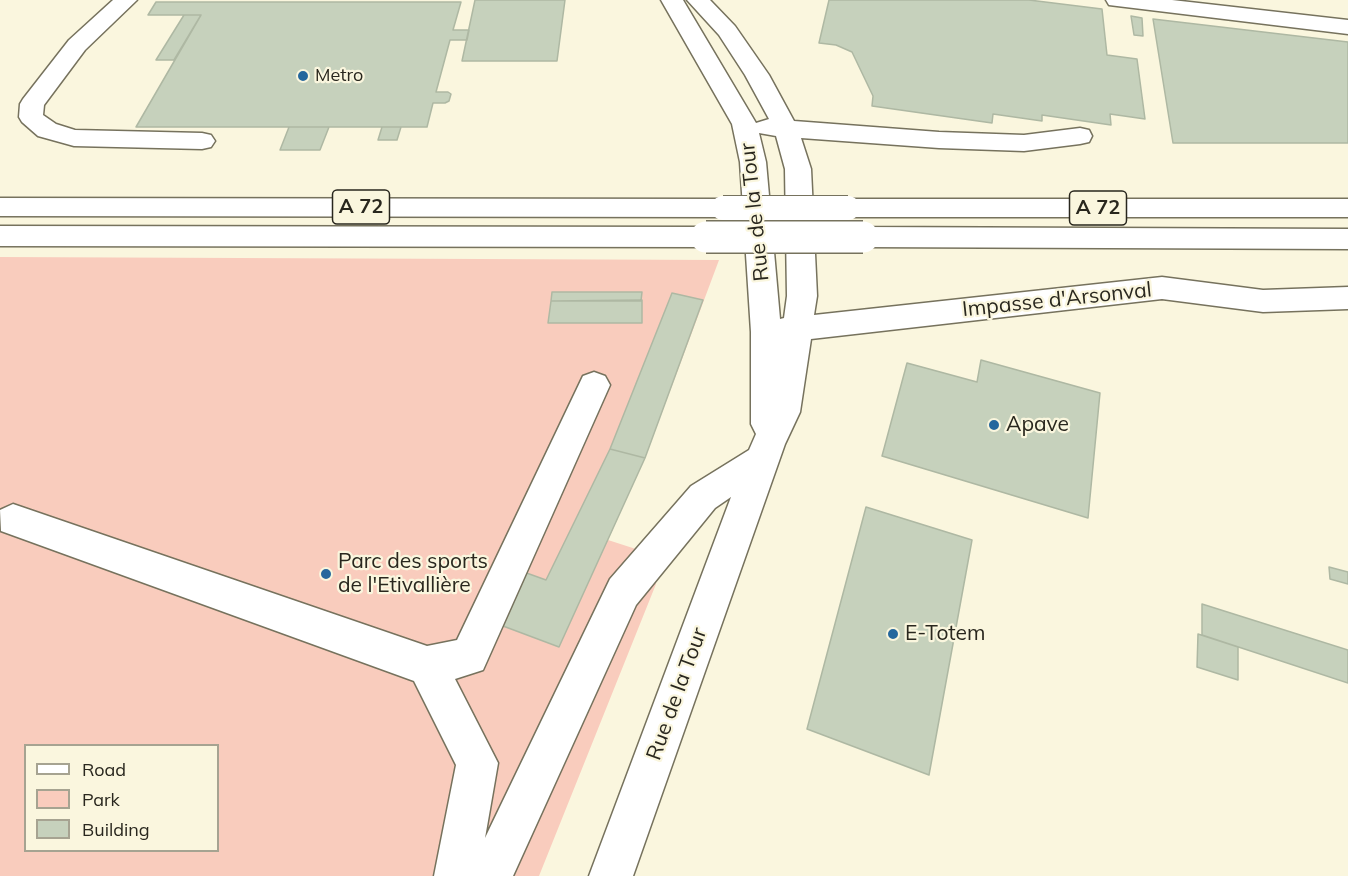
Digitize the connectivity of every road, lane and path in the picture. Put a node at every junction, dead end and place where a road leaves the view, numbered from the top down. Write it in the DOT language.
graph roads {
  1 [pos="126,0"];
  2 [pos="672,0"];
  3 [pos="698,0"];
  4 [pos="1117,0"];
  5 [pos="1348,27"];
  6 [pos="744,124"];
  7 [pos="786,129"];
  8 [pos="1080,136"];
  9 [pos="202,141"];
  10 [pos="0,207"];
  11 [pos="1348,208"];
  12 [pos="0,236"];
  13 [pos="1348,238"];
  14 [pos="1348,298"];
  15 [pos="797,328"];
  16 [pos="766,332"];
  17 [pos="594,385"];
  18 [pos="765,451"];
  19 [pos="4,522"];
  20 [pos="427,666"];
  21 [pos="456,876"];
  22 [pos="490,876"];
  23 [pos="611,876"];
  1 -- 9 [label="main road"];
  2 -- 6 [label="main road, Rue de la Tour"];
  3 -- 7 [label="main road, Rue de la Tour"];
  4 -- 5 [label="main road"];
  6 -- 7 [label="main road"];
  6 -- 16 [label="main road, Rue de la Tour"];
  7 -- 8 [label="main road"];
  7 -- 15 [label="main road, Rue de la Tour"];
  10 -- 11 [label="main road, A 72, bridge"];
  12 -- 13 [label="main road, A 72, bridge"];
  14 -- 15 [label="main road, Impasse d'Arsonval"];
  15 -- 16 [label="main road, Impasse d'Arsonval"];
  15 -- 18 [label="main road, Rue de la Tour"];
  16 -- 18 [label="main road, Rue de la Tour"];
  17 -- 20 [label="main road"];
  18 -- 22 [label="main road"];
  18 -- 23 [label="main road, Rue de la Tour"];
  19 -- 20 [label="main road"];
  20 -- 21 [label="main road"];
}
